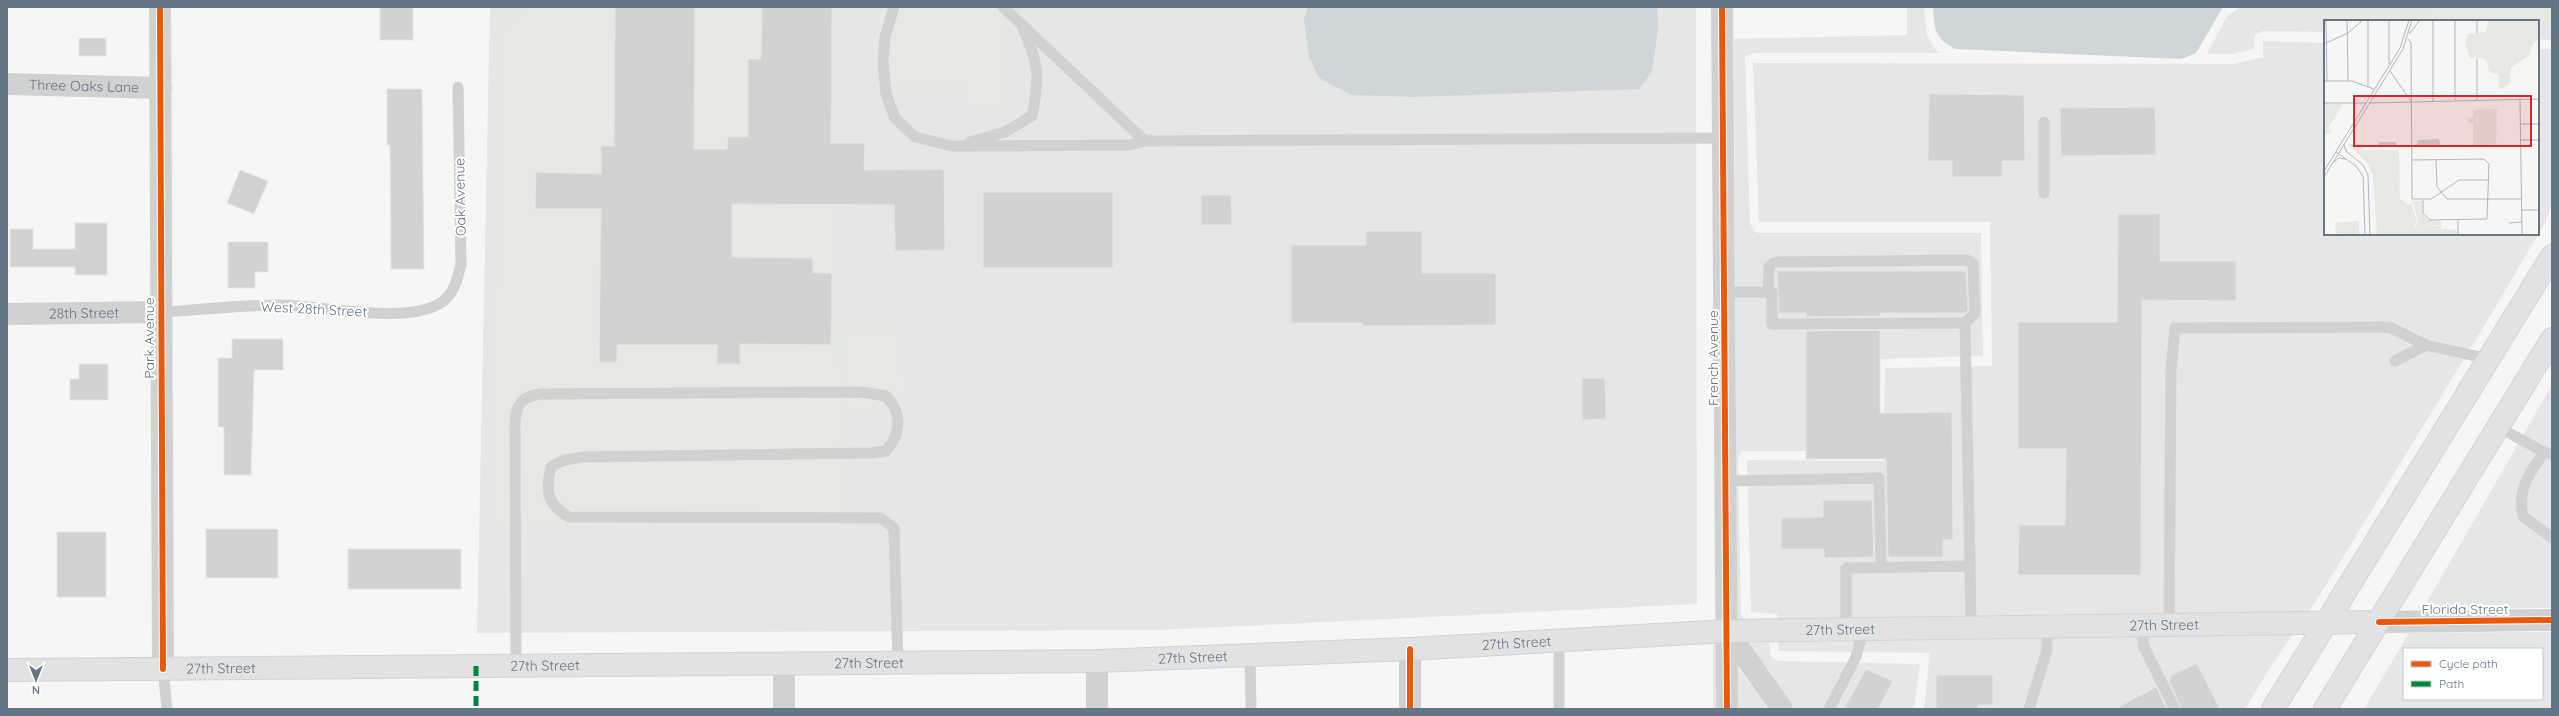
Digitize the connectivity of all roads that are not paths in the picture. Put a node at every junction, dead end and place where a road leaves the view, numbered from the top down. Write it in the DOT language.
graph roads {
  1 [pos="160,7"];
  2 [pos="894,7"];
  3 [pos="1003,7"];
  4 [pos="1722,7"];
  5 [pos="1021,24"];
  6 [pos="7,84"];
  7 [pos="458,87"];
  8 [pos="161,88"];
  9 [pos="2044,122"];
  10 [pos="1724,138"];
  11 [pos="1145,141"];
  12 [pos="952,146"];
  13 [pos="2044,193"];
  14 [pos="2552,256"];
  15 [pos="1724,292"];
  16 [pos="1768,292"];
  17 [pos="442,302"];
  18 [pos="161,312"];
  19 [pos="7,314"];
  20 [pos="1965,323"];
  21 [pos="2552,339"];
  22 [pos="2426,345"];
  23 [pos="2488,359"];
  24 [pos="2395,361"];
  25 [pos="2498,427"];
  26 [pos="2548,453"];
  27 [pos="1726,481"];
  28 [pos="2552,538"];
  29 [pos="1970,566"];
  30 [pos="1881,568"];
  31 [pos="2552,620"];
  32 [pos="2379,622"];
  33 [pos="2326,623"];
  34 [pos="2169,625"];
  35 [pos="2143,626"];
  36 [pos="2047,627"];
  37 [pos="1972,628"];
  38 [pos="1854,630"];
  39 [pos="1727,631"];
  40 [pos="1559,641"];
  41 [pos="1410,649"];
  42 [pos="1250,656"];
  43 [pos="1097,661"];
  44 [pos="898,663"];
  45 [pos="784,664"];
  46 [pos="516,665"];
  47 [pos="163,669"];
  48 [pos="7,670"];
  49 [pos="167,709"];
  50 [pos="784,709"];
  51 [pos="1097,709"];
  52 [pos="1251,709"];
  53 [pos="1410,709"];
  54 [pos="1559,709"];
  55 [pos="1727,709"];
  56 [pos="1782,709"];
  57 [pos="1829,709"];
  58 [pos="2029,709"];
  59 [pos="2175,709"];
  60 [pos="2273,709"];
  61 [pos="2325,709"];
  1 -- 8 [label="street, Park Avenue"];
  2 -- 12 [label="lane"];
  3 -- 5 [label="lane"];
  4 -- 10 [label="street, French Avenue"];
  5 -- 11 [label="lane"];
  5 -- 12 [label="lane"];
  6 -- 8 [label="street, Three Oaks Lane"];
  7 -- 17 [label="lane, Oak Avenue"];
  8 -- 18 [label="street, Park Avenue"];
  9 -- 13 [label="lane"];
  10 -- 11 [label="lane"];
  10 -- 15 [label="street, French Avenue"];
  11 -- 12 [label="lane"];
  14 -- 23 [label="main road"];
  15 -- 16 [label="lane"];
  15 -- 27 [label="street, French Avenue"];
  16 -- 20 [label="lane"];
  16 -- 20 [label="lane"];
  17 -- 18 [label="lane, West 28th Street"];
  18 -- 19 [label="street, 28th Street"];
  18 -- 47 [label="street, Park Avenue"];
  20 -- 29 [label="lane"];
  21 -- 25 [label="main road"];
  22 -- 23 [label="lane"];
  22 -- 24 [label="lane"];
  22 -- 34 [label="lane"];
  23 -- 33 [label="main road"];
  25 -- 26 [label="lane"];
  25 -- 32 [label="main road"];
  26 -- 28 [label="lane"];
  27 -- 30 [label="lane"];
  27 -- 39 [label="street, French Avenue"];
  29 -- 30 [label="lane"];
  29 -- 37 [label="lane"];
  30 -- 38 [label="lane"];
  31 -- 32 [label="street, Florida Street"];
  32 -- 33 [label="main road, 27th Street"];
  32 -- 61 [label="main road"];
  33 -- 34 [label="main road, 27th Street"];
  33 -- 60 [label="main road"];
  34 -- 35 [label="main road, 27th Street"];
  35 -- 36 [label="main road, 27th Street"];
  35 -- 59 [label="lane"];
  36 -- 37 [label="main road, 27th Street"];
  36 -- 58 [label="lane"];
  37 -- 38 [label="main road, 27th Street"];
  38 -- 39 [label="main road, 27th Street"];
  38 -- 57 [label="lane"];
  39 -- 40 [label="main road, 27th Street"];
  39 -- 55 [label="street, French Avenue"];
  39 -- 56 [label="street"];
  40 -- 41 [label="main road, 27th Street"];
  40 -- 54 [label="lane"];
  41 -- 42 [label="main road, 27th Street"];
  41 -- 53 [label="street"];
  42 -- 43 [label="main road, 27th Street"];
  42 -- 52 [label="lane"];
  43 -- 44 [label="main road, 27th Street"];
  43 -- 51 [label="street"];
  44 -- 45 [label="main road, 27th Street"];
  44 -- 46 [label="lane"];
  45 -- 46 [label="main road, 27th Street"];
  45 -- 50 [label="street"];
  46 -- 47 [label="main road, 27th Street"];
  47 -- 48 [label="main road, 27th Street"];
  47 -- 49 [label="lane, Park Avenue"];
}
